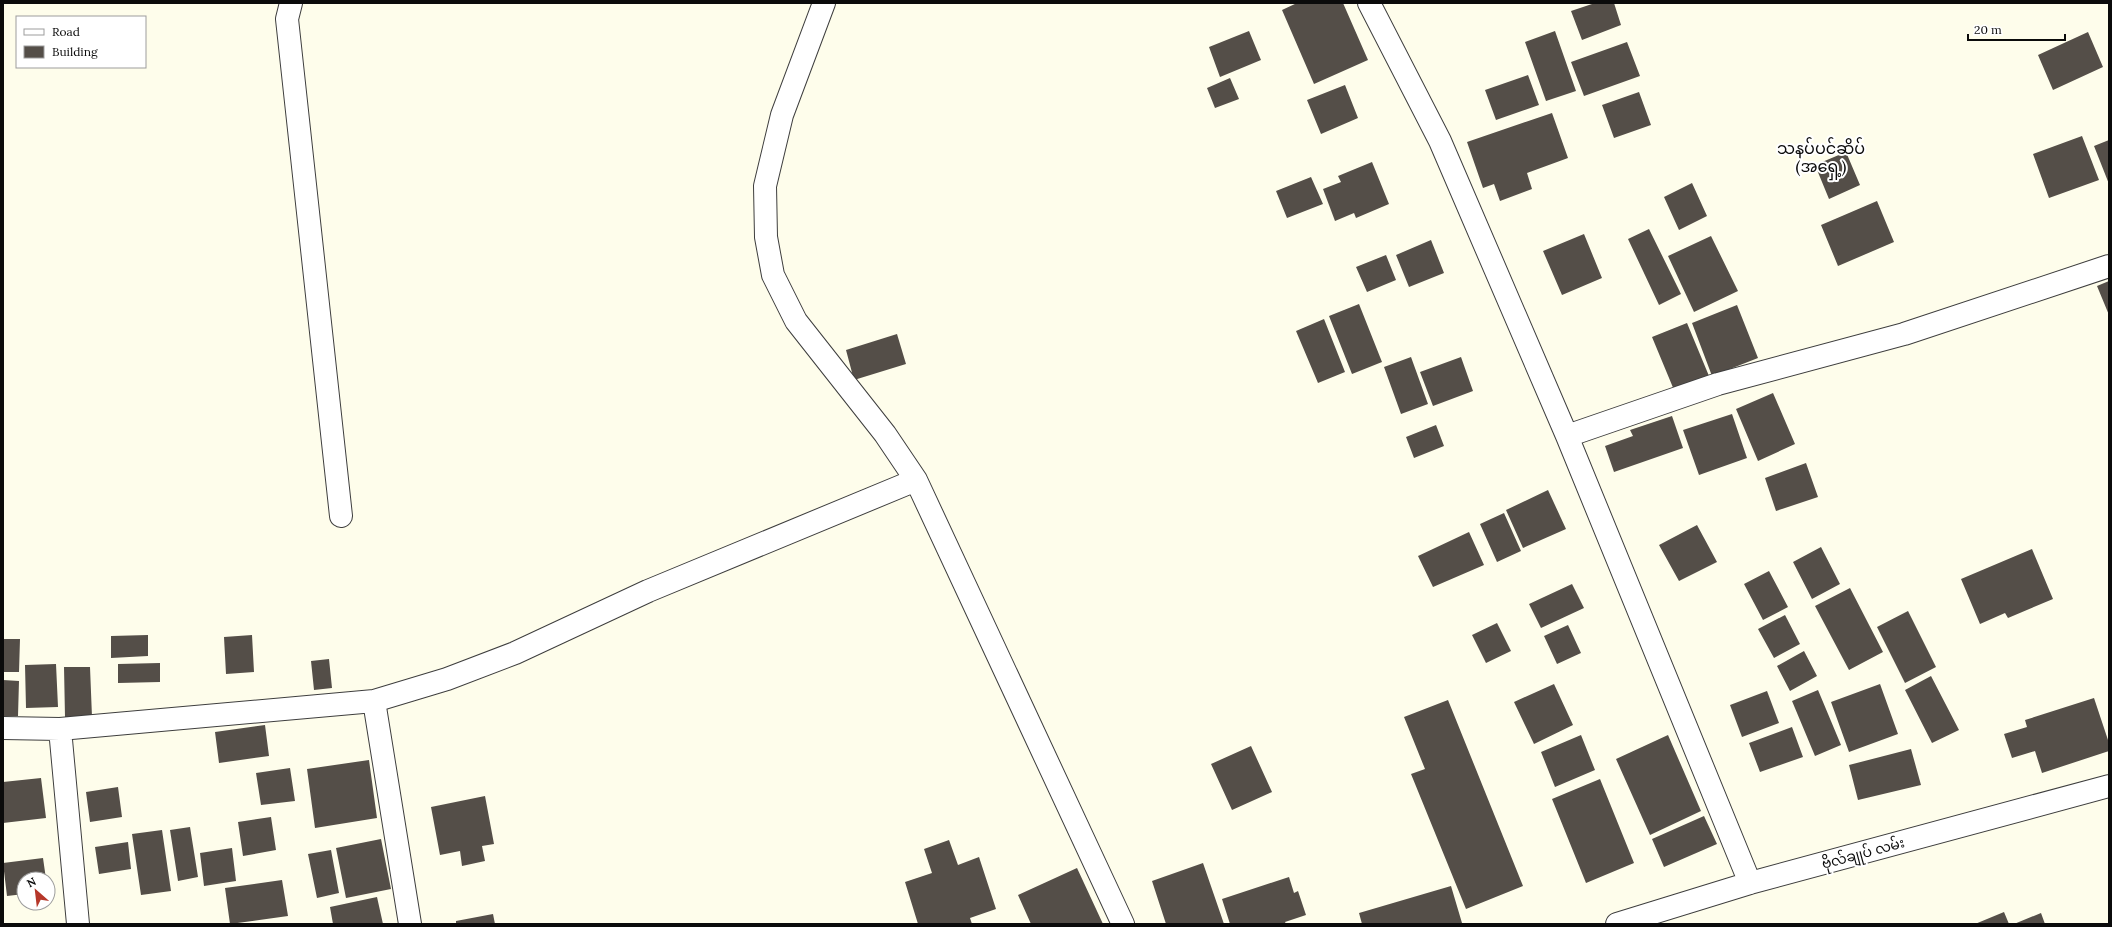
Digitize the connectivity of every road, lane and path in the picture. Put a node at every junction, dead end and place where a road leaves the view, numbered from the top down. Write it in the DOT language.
graph roads {
  1 [pos="290,3"];
  2 [pos="824,3"];
  3 [pos="1369,3"];
  4 [pos="2109,266"];
  5 [pos="1567,436"];
  6 [pos="916,480"];
  7 [pos="341,516"];
  8 [pos="374,701"];
  9 [pos="3,728"];
  10 [pos="60,729"];
  11 [pos="2109,786"];
  12 [pos="1750,883"];
  13 [pos="78,924"];
  14 [pos="410,924"];
  15 [pos="1123,924"];
  16 [pos="1617,924"];
  1 -- 7 [label="street"];
  2 -- 6 [label="street"];
  3 -- 5 [label="street"];
  4 -- 5 [label="street"];
  5 -- 12 [label="street"];
  6 -- 8 [label="street"];
  6 -- 15 [label="street"];
  8 -- 10 [label="street"];
  8 -- 14 [label="street"];
  9 -- 10 [label="street"];
  10 -- 13 [label="street"];
  11 -- 12 [label="street, ဗိုလ်ချုပ် လမ်း"];
  12 -- 16 [label="street, ဗိုလ်ချုပ် လမ်း"];
}
